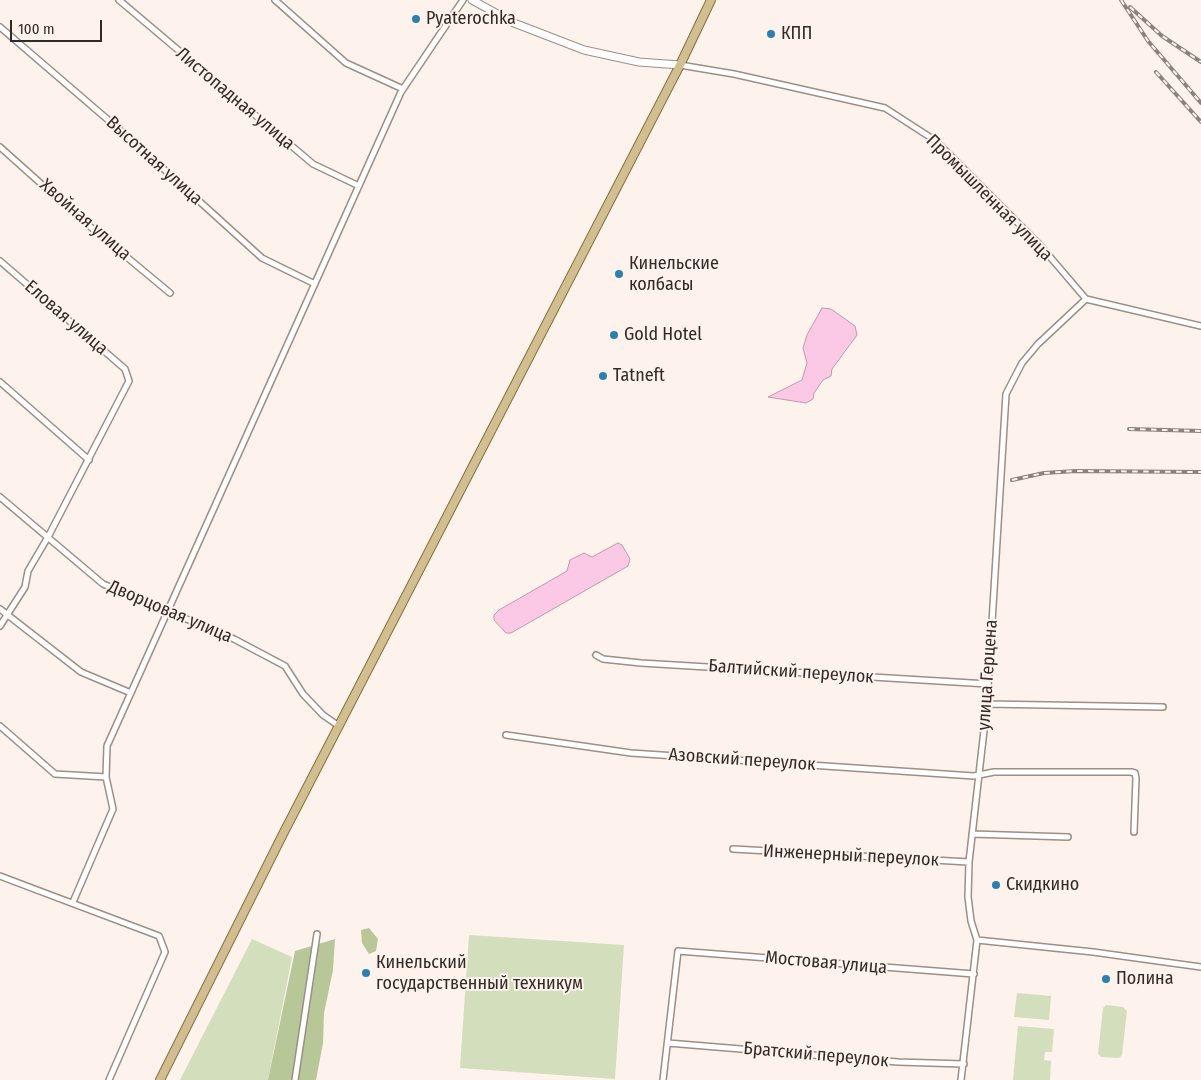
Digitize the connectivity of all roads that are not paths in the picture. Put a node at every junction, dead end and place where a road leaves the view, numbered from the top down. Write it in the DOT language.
graph roads {
  1 [pos="119,0"];
  2 [pos="275,0"];
  3 [pos="463,0"];
  4 [pos="472,0"];
  5 [pos="711,0"];
  6 [pos="0,26"];
  7 [pos="680,65"];
  8 [pos="403,89"];
  9 [pos="0,147"];
  10 [pos="359,186"];
  11 [pos="0,261"];
  12 [pos="315,284"];
  13 [pos="170,293"];
  14 [pos="1086,299"];
  15 [pos="1201,326"];
  16 [pos="0,382"];
  17 [pos="89,460"];
  18 [pos="0,496"];
  19 [pos="48,538"];
  20 [pos="0,609"];
  21 [pos="168,611"];
  22 [pos="7,614"];
  23 [pos="0,626"];
  24 [pos="596,655"];
  25 [pos="988,684"];
  26 [pos="131,693"];
  27 [pos="987,704"];
  28 [pos="1163,707"];
  29 [pos="0,726"];
  30 [pos="339,726"];
  31 [pos="506,735"];
  32 [pos="979,776"];
  33 [pos="106,777"];
  34 [pos="1134,832"];
  35 [pos="972,834"];
  36 [pos="1068,837"];
  37 [pos="733,849"];
  38 [pos="969,862"];
  39 [pos="0,876"];
  40 [pos="73,902"];
  41 [pos="317,934"];
  42 [pos="977,940"];
  43 [pos="1201,966"];
  44 [pos="974,974"];
  45 [pos="668,1043"];
  46 [pos="964,1064"];
  47 [pos="109,1080"];
  48 [pos="160,1080"];
  49 [pos="295,1080"];
  50 [pos="664,1080"];
  51 [pos="961,1080"];
  1 -- 10 [label="street, Листопадная улица"];
  2 -- 8 [label="street"];
  3 -- 8 [label="street"];
  4 -- 7 [label="street"];
  5 -- 7 [label="main road"];
  6 -- 12 [label="street, Высотная улица"];
  7 -- 14 [label="street, Промышленная улица"];
  7 -- 30 [label="main road"];
  8 -- 10 [label="street"];
  9 -- 13 [label="street, Хвойная улица"];
  10 -- 12 [label="street"];
  11 -- 17 [label="street, Еловая улица"];
  12 -- 21 [label="street"];
  14 -- 15 [label="street"];
  14 -- 25 [label="street, улица Герцена"];
  16 -- 17 [label="street"];
  17 -- 19 [label="street"];
  18 -- 19 [label="street, Дворцовая улица"];
  19 -- 21 [label="street, Дворцовая улица"];
  19 -- 22 [label="street"];
  20 -- 22 [label="street"];
  21 -- 26 [label="street"];
  21 -- 30 [label="street, Дворцовая улица"];
  22 -- 23 [label="street"];
  22 -- 26 [label="street"];
  24 -- 25 [label="street, Балтийский переулок"];
  25 -- 27 [label="street, улица Герцена"];
  26 -- 33 [label="street"];
  27 -- 28 [label="street"];
  27 -- 32 [label="street, улица Герцена"];
  29 -- 33 [label="street"];
  30 -- 48 [label="main road"];
  31 -- 32 [label="street, Азовский переулок"];
  32 -- 34 [label="street, Азовский переулок"];
  32 -- 35 [label="street, улица Герцена"];
  33 -- 40 [label="street"];
  35 -- 36 [label="street"];
  35 -- 38 [label="street, улица Герцена"];
  37 -- 38 [label="street, Инженерный переулок"];
  38 -- 42 [label="street, улица Герцена"];
  39 -- 40 [label="street"];
  40 -- 47 [label="street"];
  41 -- 49 [label="street"];
  42 -- 43 [label="street"];
  42 -- 44 [label="street, улица Герцена"];
  44 -- 45 [label="street, Мостовая улица"];
  44 -- 46 [label="street, улица Герцена"];
  45 -- 46 [label="street, Братский переулок"];
  45 -- 50 [label="street"];
  46 -- 51 [label="street, улица Герцена"];
}
